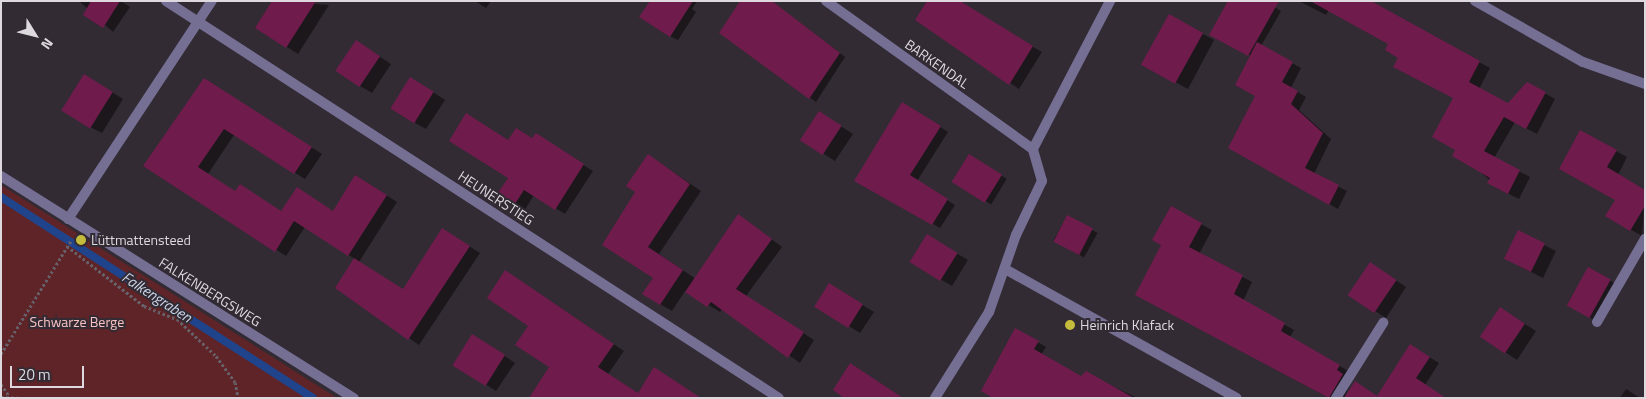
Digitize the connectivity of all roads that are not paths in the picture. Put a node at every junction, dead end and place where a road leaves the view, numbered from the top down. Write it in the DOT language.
graph roads {
  1 [pos="166,1"];
  2 [pos="212,1"];
  3 [pos="826,1"];
  4 [pos="1110,1"];
  5 [pos="1475,1"];
  6 [pos="199,22"];
  7 [pos="1645,84"];
  8 [pos="1033,148"];
  9 [pos="1,176"];
  10 [pos="68,219"];
  11 [pos="1645,239"];
  12 [pos="1005,269"];
  13 [pos="1597,322"];
  14 [pos="1383,323"];
  15 [pos="354,398"];
  16 [pos="779,398"];
  17 [pos="935,398"];
  18 [pos="1237,398"];
  19 [pos="1336,398"];
  1 -- 6 [label="street"];
  2 -- 6 [label="street"];
  3 -- 8 [label="street, BARKENDAL"];
  4 -- 8 [label="street"];
  5 -- 7 [label="street"];
  6 -- 10 [label="street"];
  6 -- 16 [label="street, HEUNERSTIEG"];
  8 -- 12 [label="street"];
  9 -- 10 [label="street, FALKENBERGSWEG"];
  10 -- 15 [label="street, FALKENBERGSWEG"];
  11 -- 13 [label="street"];
  12 -- 17 [label="street"];
  12 -- 18 [label="street"];
  14 -- 19 [label="street"];
}
